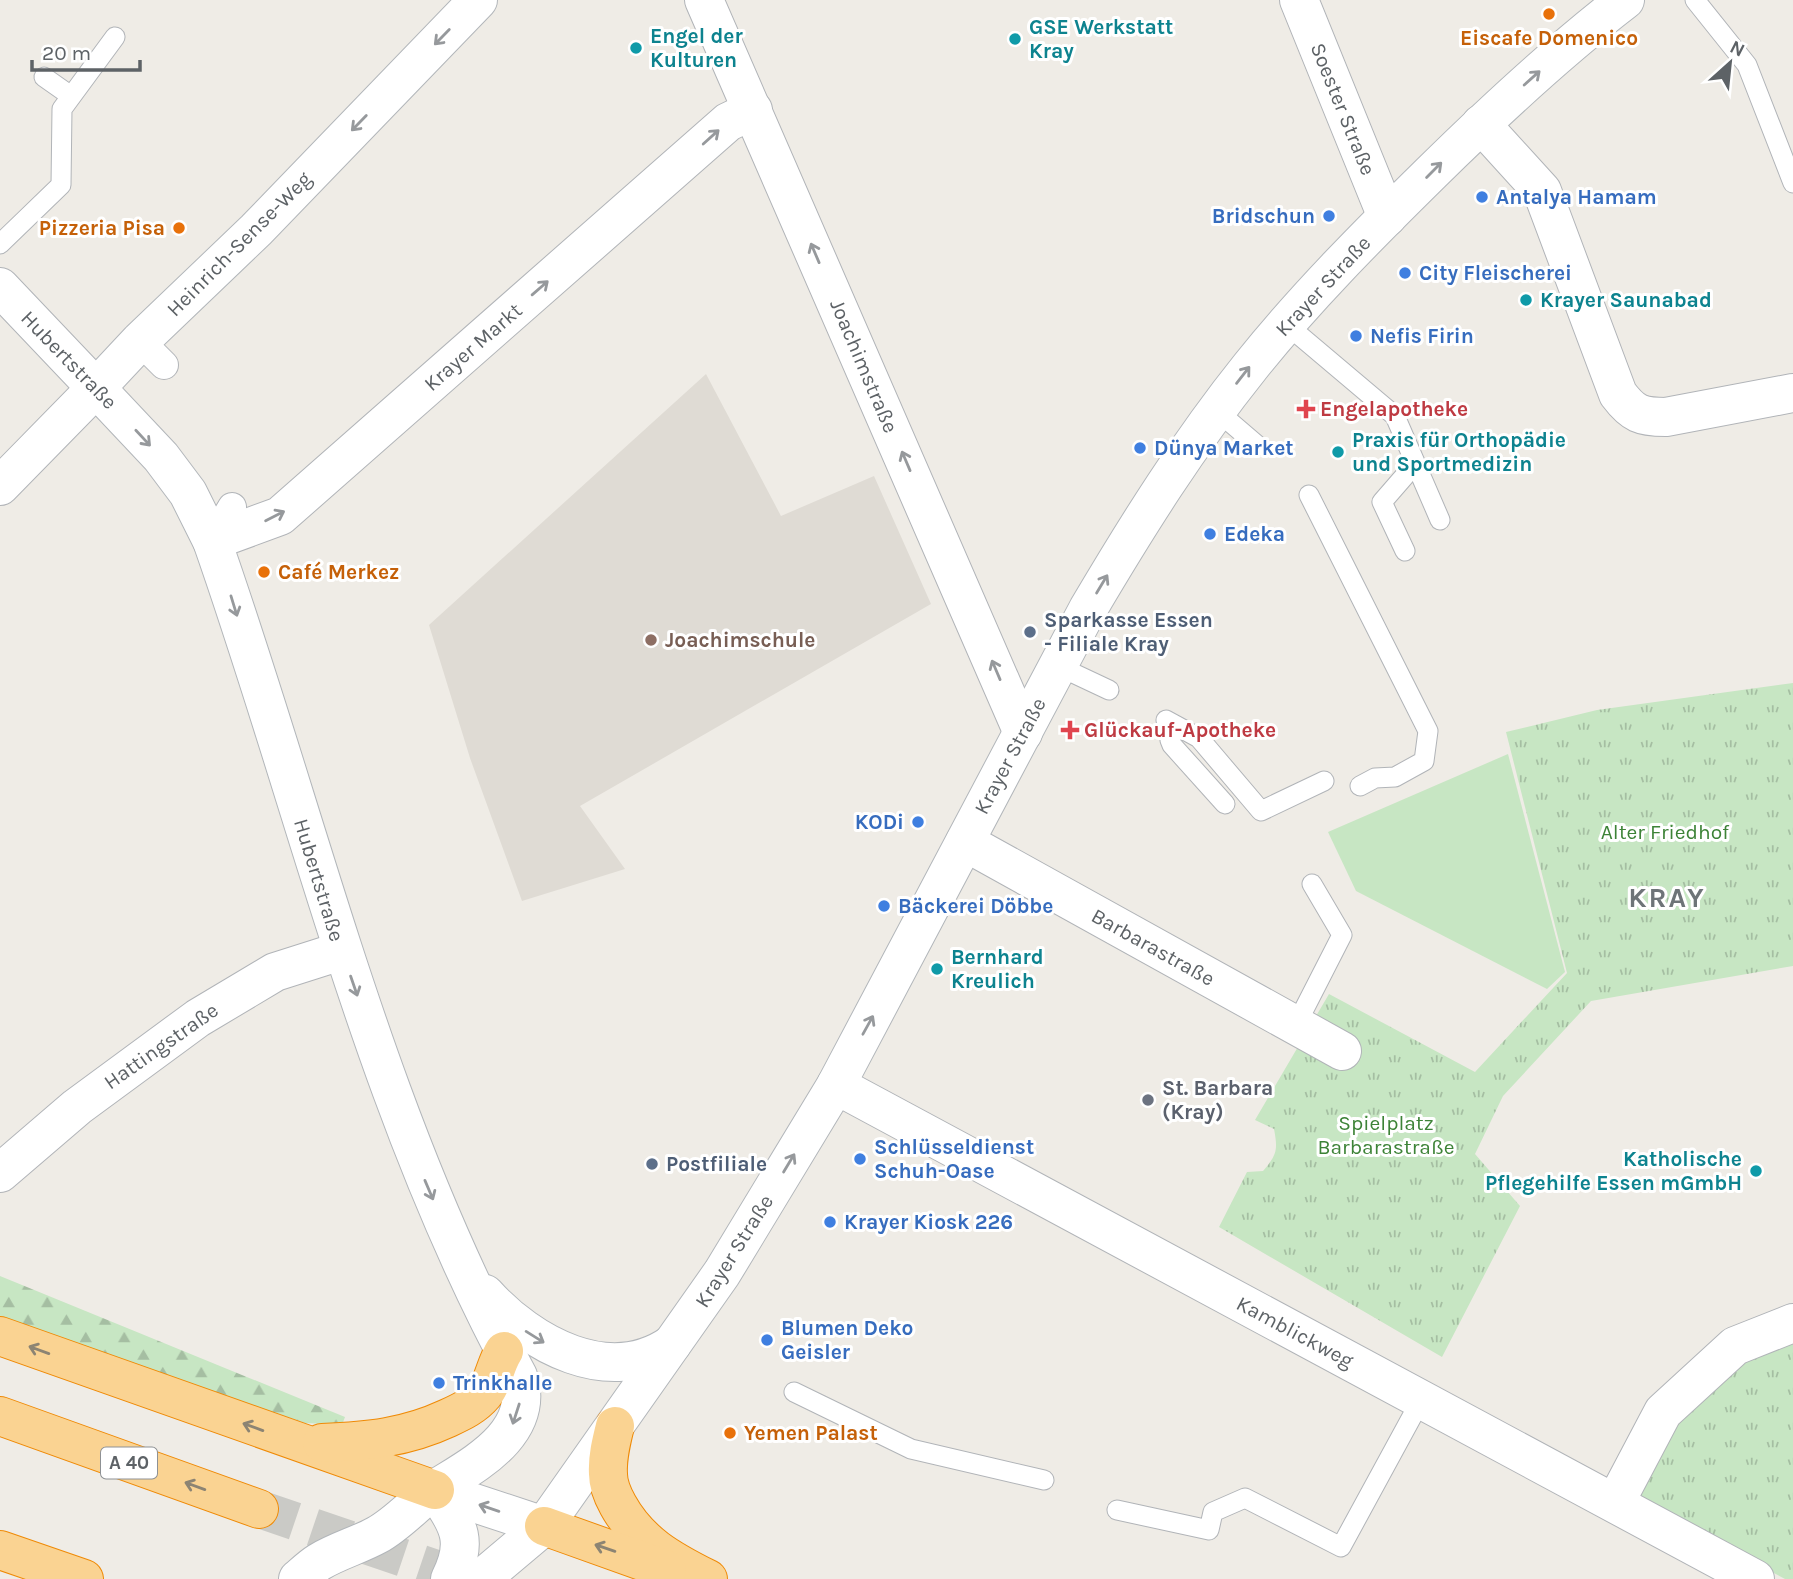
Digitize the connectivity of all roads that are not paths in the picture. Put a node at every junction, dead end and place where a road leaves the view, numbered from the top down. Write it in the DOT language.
graph roads {
  1 [pos="478,0"];
  2 [pos="704,0"];
  3 [pos="1299,0"];
  4 [pos="1625,0"];
  5 [pos="1695,0"];
  6 [pos="115,37"];
  7 [pos="44,77"];
  8 [pos="71,96"];
  9 [pos="753,110"];
  10 [pos="1481,124"];
  11 [pos="1793,183"];
  12 [pos="1387,217"];
  13 [pos="0,244"];
  14 [pos="0,288"];
  15 [pos="1286,324"];
  16 [pos="96,388"];
  17 [pos="1793,393"];
  18 [pos="1216,410"];
  19 [pos="1258,446"];
  20 [pos="1415,464"];
  21 [pos="0,486"];
  22 [pos="1309,495"];
  23 [pos="232,507"];
  24 [pos="1440,520"];
  25 [pos="212,541"];
  26 [pos="1405,551"];
  27 [pos="1058,666"];
  28 [pos="1109,690"];
  29 [pos="1023,733"];
  30 [pos="1324,781"];
  31 [pos="1360,786"];
  32 [pos="1225,804"];
  33 [pos="965,842"];
  34 [pos="1312,884"];
  35 [pos="341,951"];
  36 [pos="1296,1025"];
  37 [pos="1342,1051"];
  38 [pos="836,1085"];
  39 [pos="0,1173"];
  40 [pos="468,1273"];
  41 [pos="1793,1323"];
  42 [pos="0,1336"];
  43 [pos="673,1344"];
  44 [pos="504,1351"];
  45 [pos="794,1392"];
  46 [pos="1421,1400"];
  47 [pos="0,1416"];
  48 [pos="615,1426"];
  49 [pos="297,1443"];
  50 [pos="1044,1480"];
  51 [pos="435,1490"];
  52 [pos="1615,1503"];
  53 [pos="259,1509"];
  54 [pos="1116,1510"];
  55 [pos="544,1526"];
  56 [pos="379,1534"];
  57 [pos="0,1550"];
  58 [pos="84,1579"];
  59 [pos="298,1579"];
  60 [pos="341,1579"];
  61 [pos="450,1579"];
  62 [pos="481,1579"];
  63 [pos="693,1579"];
  64 [pos="708,1579"];
  65 [pos="1755,1579"];
  1 -- 16 [label="street, Heinrich-Sense-Weg, one-way"];
  2 -- 9 [label="street, Joachimstraße"];
  3 -- 12 [label="street, Soester Straße"];
  10 -- 4 [label="street, Krayer Straße, one-way"];
  5 -- 11 [label="lane"];
  6 -- 8 [label="lane"];
  7 -- 8 [label="lane"];
  8 -- 13 [label="lane"];
  25 -- 9 [label="street, Krayer Markt, one-way"];
  29 -- 9 [label="street, Joachimstraße, one-way"];
  12 -- 10 [label="street, Krayer Straße, one-way"];
  10 -- 17 [label="street"];
  12 -- 15 [label="street, Krayer Straße"];
  14 -- 16 [label="street, Hubertstraße"];
  18 -- 15 [label="street, Krayer Straße, one-way"];
  15 -- 20 [label="lane"];
  16 -- 21 [label="street, Heinrich-Sense-Weg"];
  16 -- 25 [label="street, Hubertstraße, one-way"];
  18 -- 19 [label="lane"];
  27 -- 18 [label="street, Krayer Straße, one-way"];
  20 -- 24 [label="lane"];
  20 -- 26 [label="lane"];
  22 -- 31 [label="lane"];
  23 -- 25 [label="street"];
  25 -- 35 [label="street, Hubertstraße, one-way"];
  27 -- 28 [label="lane"];
  27 -- 29 [label="street, Krayer Straße"];
  29 -- 33 [label="street, Krayer Straße"];
  30 -- 32 [label="lane"];
  33 -- 36 [label="street, Barbarastraße"];
  38 -- 33 [label="street, Krayer Straße, one-way"];
  34 -- 36 [label="lane"];
  35 -- 39 [label="street, Hattingstraße"];
  35 -- 40 [label="street, Hubertstraße, one-way"];
  36 -- 37 [label="street, Barbarastraße"];
  43 -- 38 [label="street, Krayer Straße, one-way"];
  38 -- 46 [label="street, Kamblickweg"];
  40 -- 43 [label="street, one-way"];
  40 -- 44 [label="street, Hubertstraße"];
  41 -- 52 [label="street"];
  49 -- 42 [label="highway, one-way"];
  43 -- 48 [label="street, Krayer Straße"];
  44 -- 49 [label="highway"];
  44 -- 51 [label="street, Hubertstraße, one-way"];
  45 -- 50 [label="lane"];
  46 -- 52 [label="street, Kamblickweg"];
  46 -- 54 [label="lane"];
  53 -- 47 [label="highway, A 40, one-way"];
  48 -- 55 [label="street, Krayer Straße"];
  48 -- 64 [label="highway"];
  49 -- 51 [label="highway"];
  55 -- 51 [label="street, one-way"];
  51 -- 56 [label="street"];
  51 -- 61 [label="street"];
  52 -- 65 [label="street, Kamblickweg"];
  55 -- 62 [label="street, Krayer Straße"];
  63 -- 55 [label="highway, one-way"];
  56 -- 59 [label="street"];
  56 -- 60 [label="street"];
  57 -- 58 [label="highway"];
}
